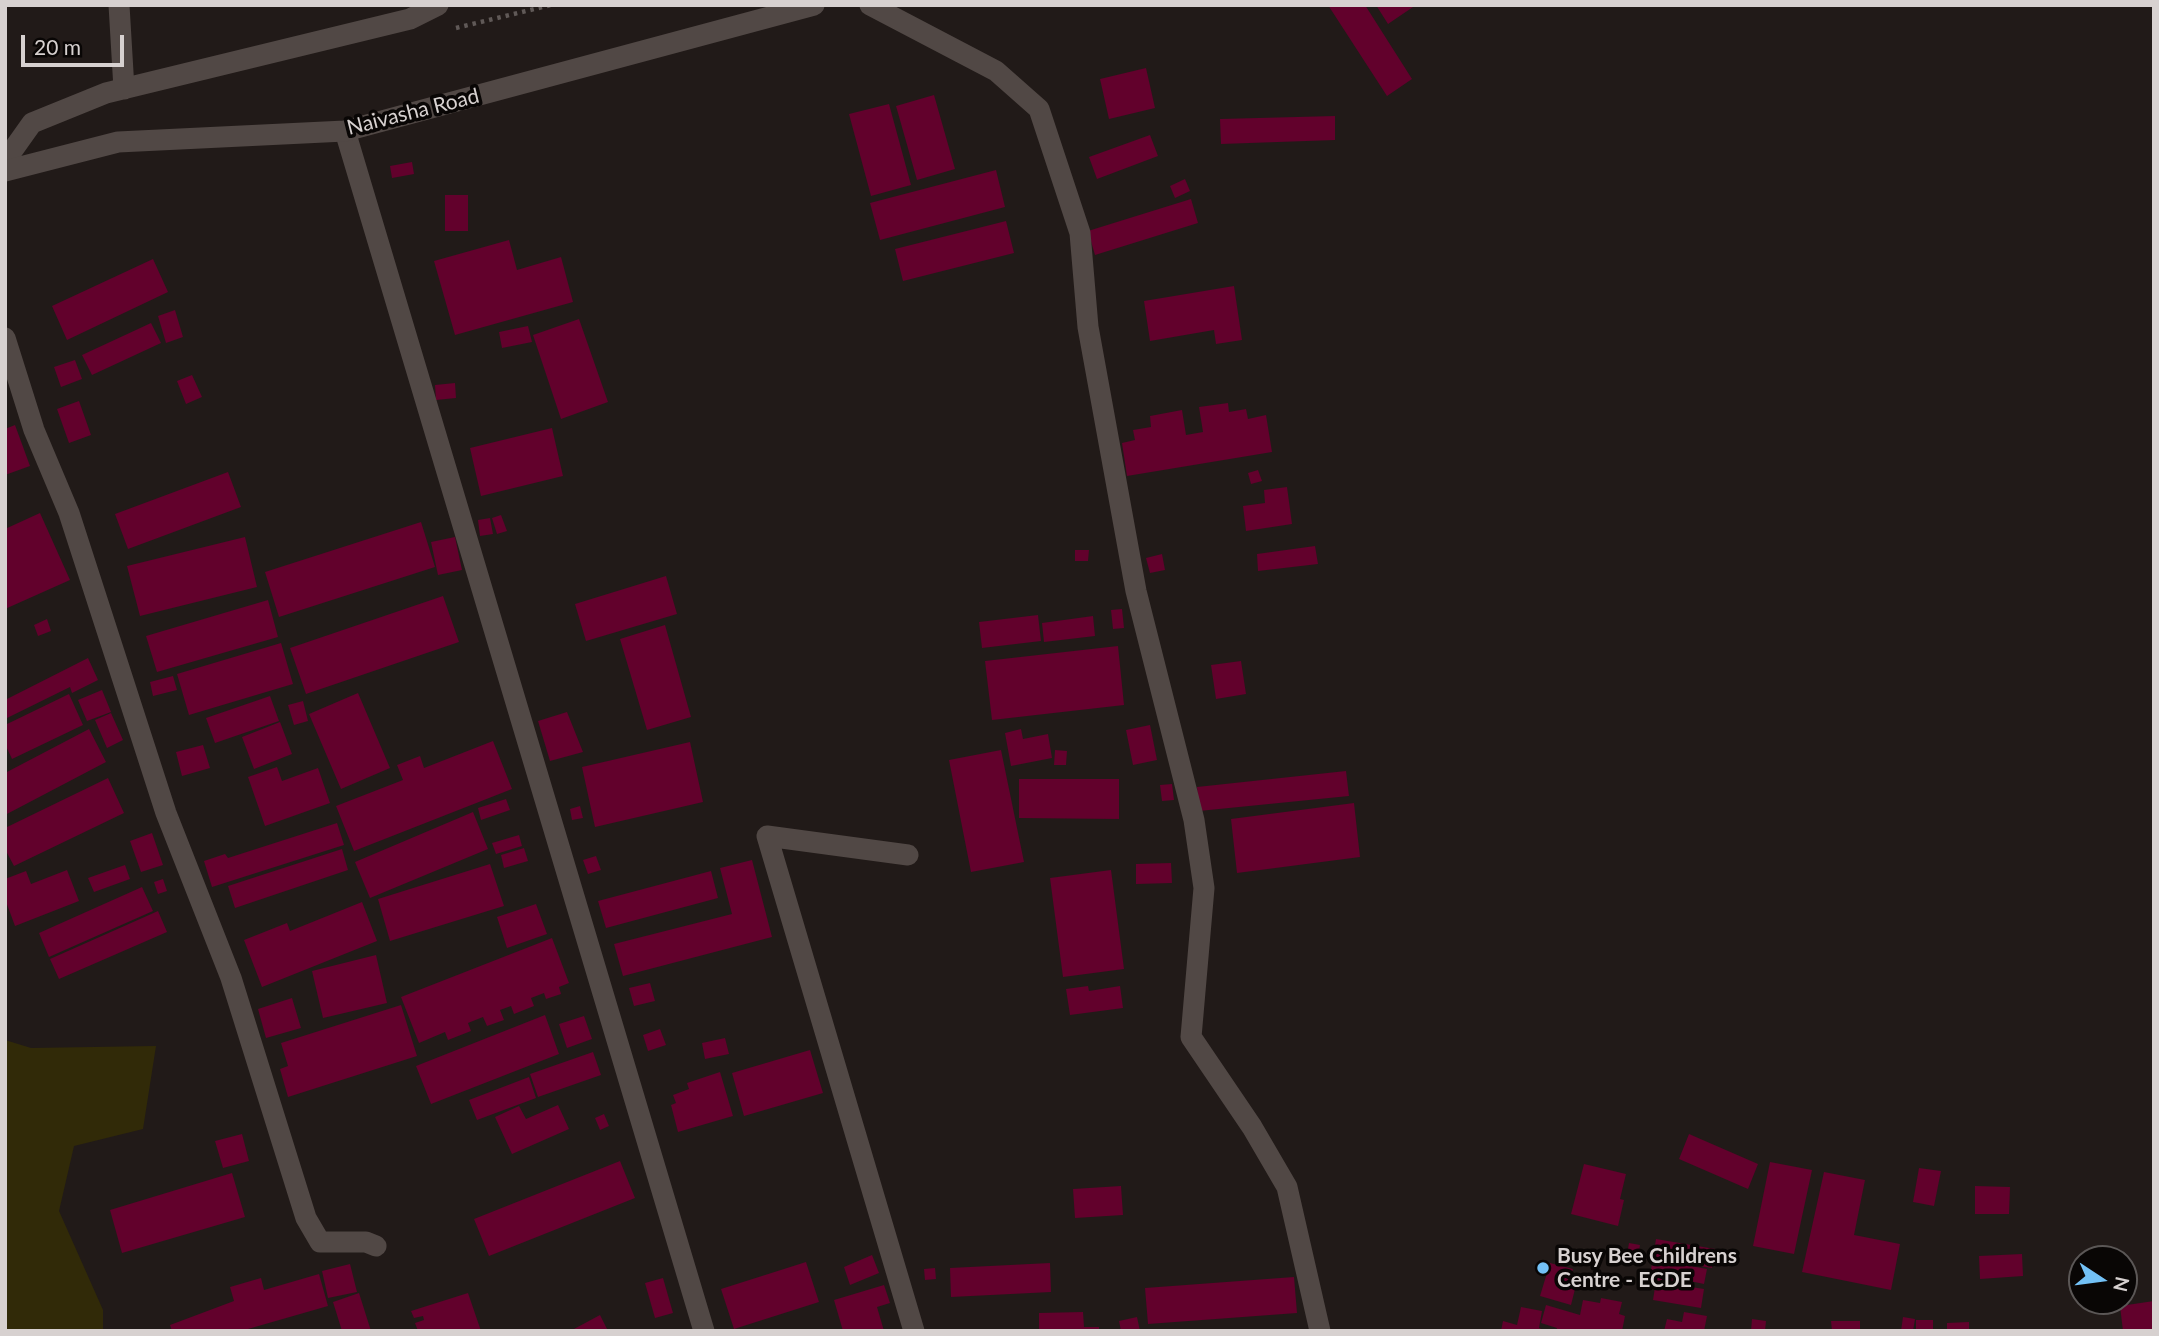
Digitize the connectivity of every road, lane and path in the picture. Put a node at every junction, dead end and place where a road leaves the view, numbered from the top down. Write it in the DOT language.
graph roads {
  1 [pos="119,5"];
  2 [pos="438,5"];
  3 [pos="814,5"];
  4 [pos="870,5"];
  5 [pos="124,89"];
  6 [pos="345,131"];
  7 [pos="5,161"];
  8 [pos="5,171"];
  9 [pos="5,338"];
  10 [pos="908,855"];
  11 [pos="376,1246"];
  12 [pos="704,1331"];
  13 [pos="914,1331"];
  14 [pos="1321,1331"];
  1 -- 5 [label="street"];
  2 -- 5 [label="street"];
  3 -- 6 [label="street, Naivasha Road"];
  4 -- 14 [label="street"];
  5 -- 7 [label="street"];
  6 -- 8 [label="street, Naivasha Road"];
  6 -- 12 [label="street"];
  9 -- 11 [label="street"];
  10 -- 13 [label="street"];
}
